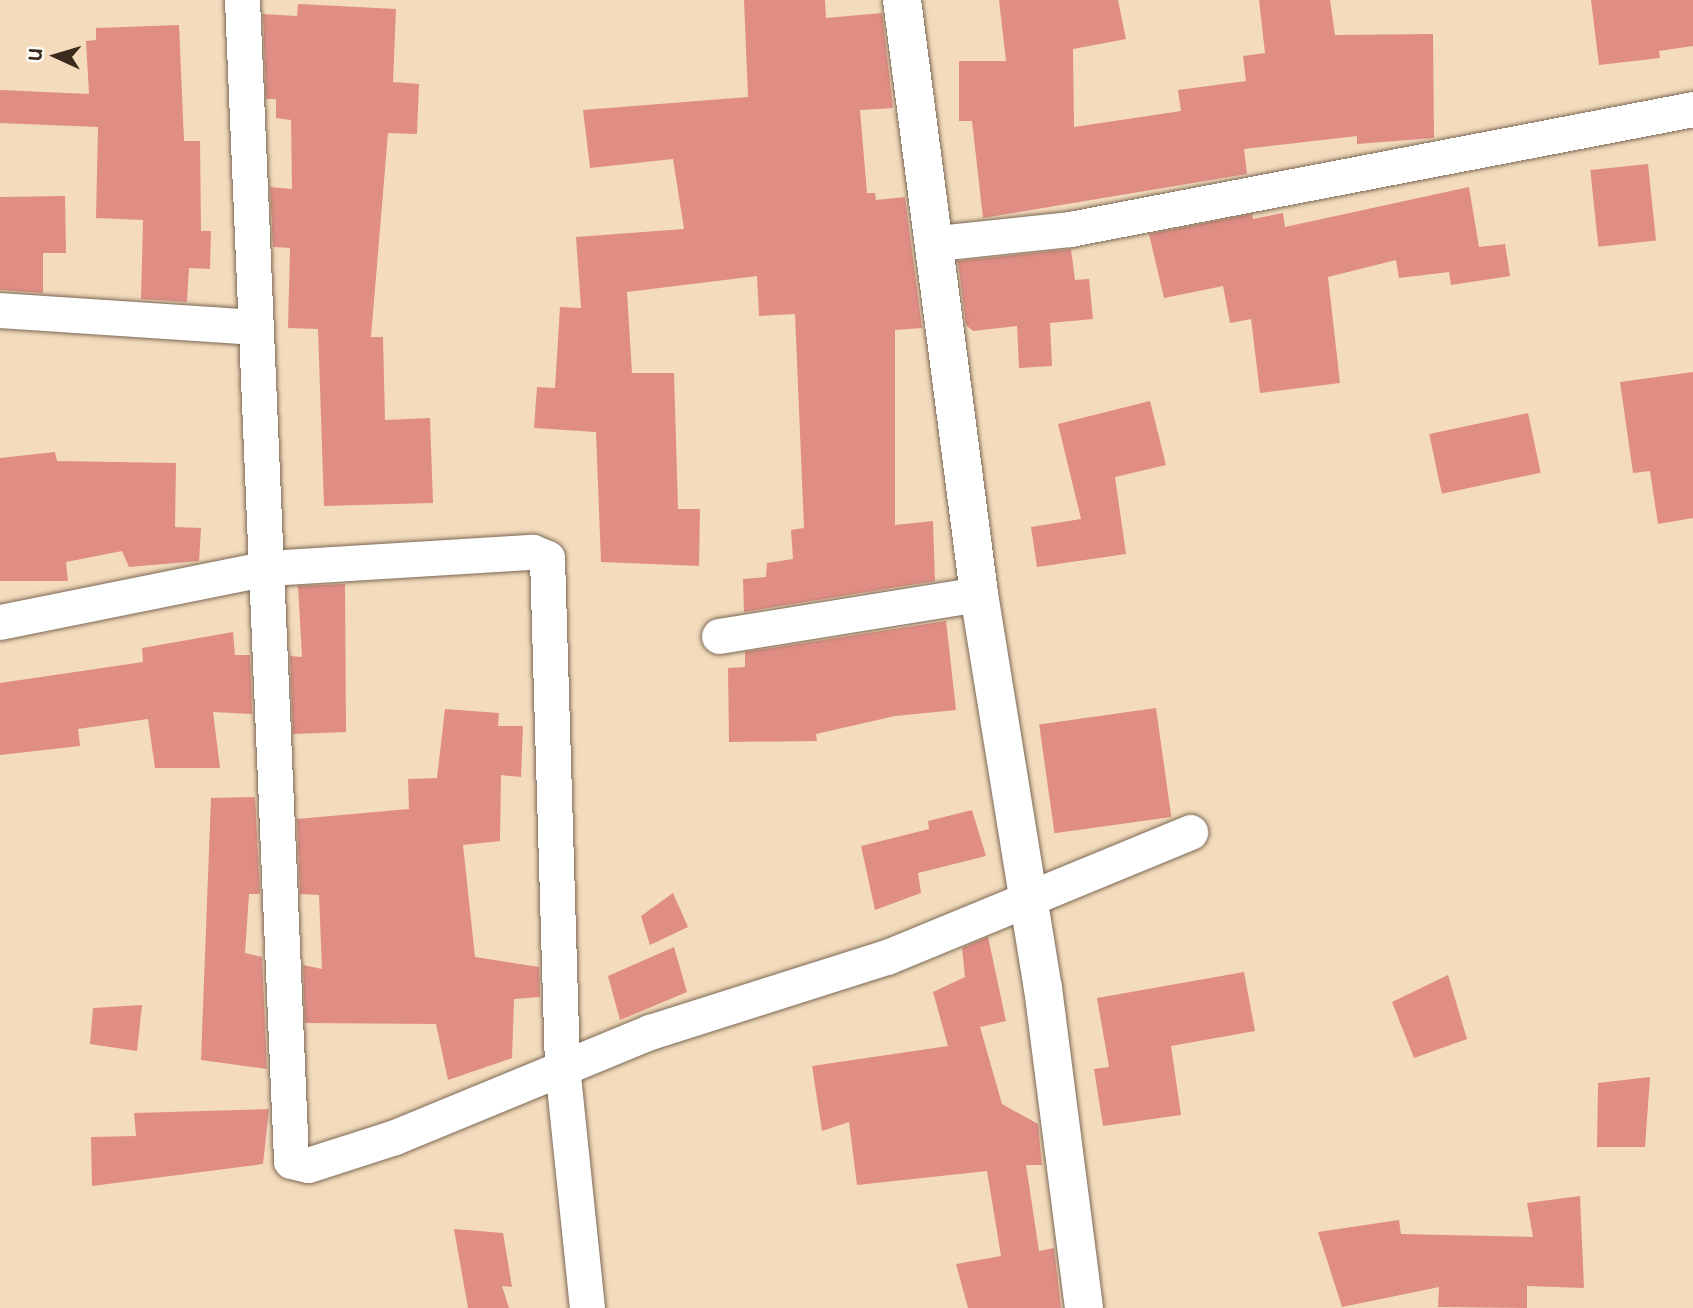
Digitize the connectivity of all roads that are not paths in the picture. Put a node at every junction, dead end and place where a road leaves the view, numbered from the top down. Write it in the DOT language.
graph roads {
  1 [pos="242,0"];
  2 [pos="902,0"];
  3 [pos="1693,108"];
  4 [pos="937,243"];
  5 [pos="0,310"];
  6 [pos="253,327"];
  7 [pos="268,568"];
  8 [pos="979,594"];
  9 [pos="0,622"];
  10 [pos="719,636"];
  11 [pos="1190,832"];
  12 [pos="1027,905"];
  13 [pos="562,1066"];
  14 [pos="587,1308"];
  15 [pos="1084,1308"];
  1 -- 6 [label="street"];
  2 -- 4 [label="street"];
  3 -- 4 [label="street"];
  4 -- 8 [label="street"];
  5 -- 6 [label="street"];
  6 -- 7 [label="street"];
  7 -- 9 [label="street"];
  7 -- 13 [label="street"];
  7 -- 13 [label="street"];
  8 -- 10 [label="street"];
  8 -- 12 [label="street"];
  11 -- 12 [label="street"];
  12 -- 13 [label="street"];
  12 -- 15 [label="street"];
  13 -- 14 [label="street"];
}
